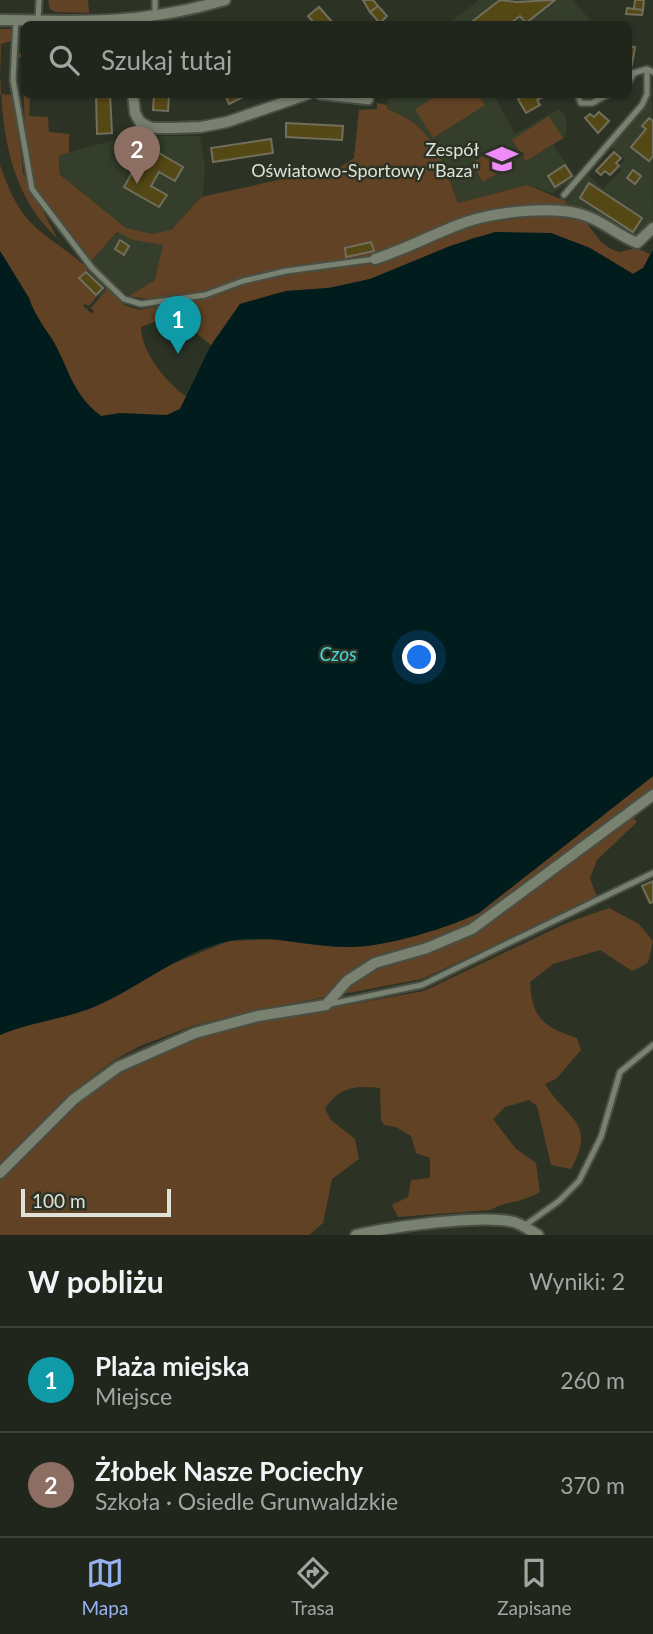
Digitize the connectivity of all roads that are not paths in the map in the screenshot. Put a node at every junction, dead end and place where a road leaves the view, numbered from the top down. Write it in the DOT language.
graph roads {
  1 [pos="40,0"];
  2 [pos="155,0"];
  3 [pos="225,0"];
  4 [pos="156,18"];
  5 [pos="0,20"];
  6 [pos="16,20"];
  7 [pos="38,21"];
  8 [pos="139,21"];
  9 [pos="650,71"];
  10 [pos="632,72"];
  11 [pos="133,98"];
  12 [pos="296,98"];
  13 [pos="359,98"];
  14 [pos="579,98"];
  15 [pos="600,98"];
  16 [pos="369,99"];
  17 [pos="564,195"];
  18 [pos="653,228"];
  19 [pos="375,259"];
  20 [pos="653,794"];
  21 [pos="653,873"];
  22 [pos="326,1004"];
  23 [pos="653,1045"];
  24 [pos="0,1173"];
  25 [pos="524,1226"];
  26 [pos="356,1235"];
  27 [pos="538,1235"];
  1 -- 7 [label="lane"];
  2 -- 4 [label="lane"];
  3 -- 4 [label="street"];
  4 -- 8 [label="street"];
  5 -- 6 [label="street"];
  6 -- 7 [label="street"];
  6 -- 19 [label="lane"];
  9 -- 10 [label="lane"];
  9 -- 17 [label="lane"];
  11 -- 12 [label="street"];
  13 -- 16 [label="street"];
  14 -- 15 [label="lane"];
  18 -- 19 [label="street"];
  20 -- 22 [label="street"];
  21 -- 22 [label="lane"];
  22 -- 24 [label="street"];
  23 -- 25 [label="lane"];
  25 -- 26 [label="street"];
  25 -- 27 [label="street"];
}
